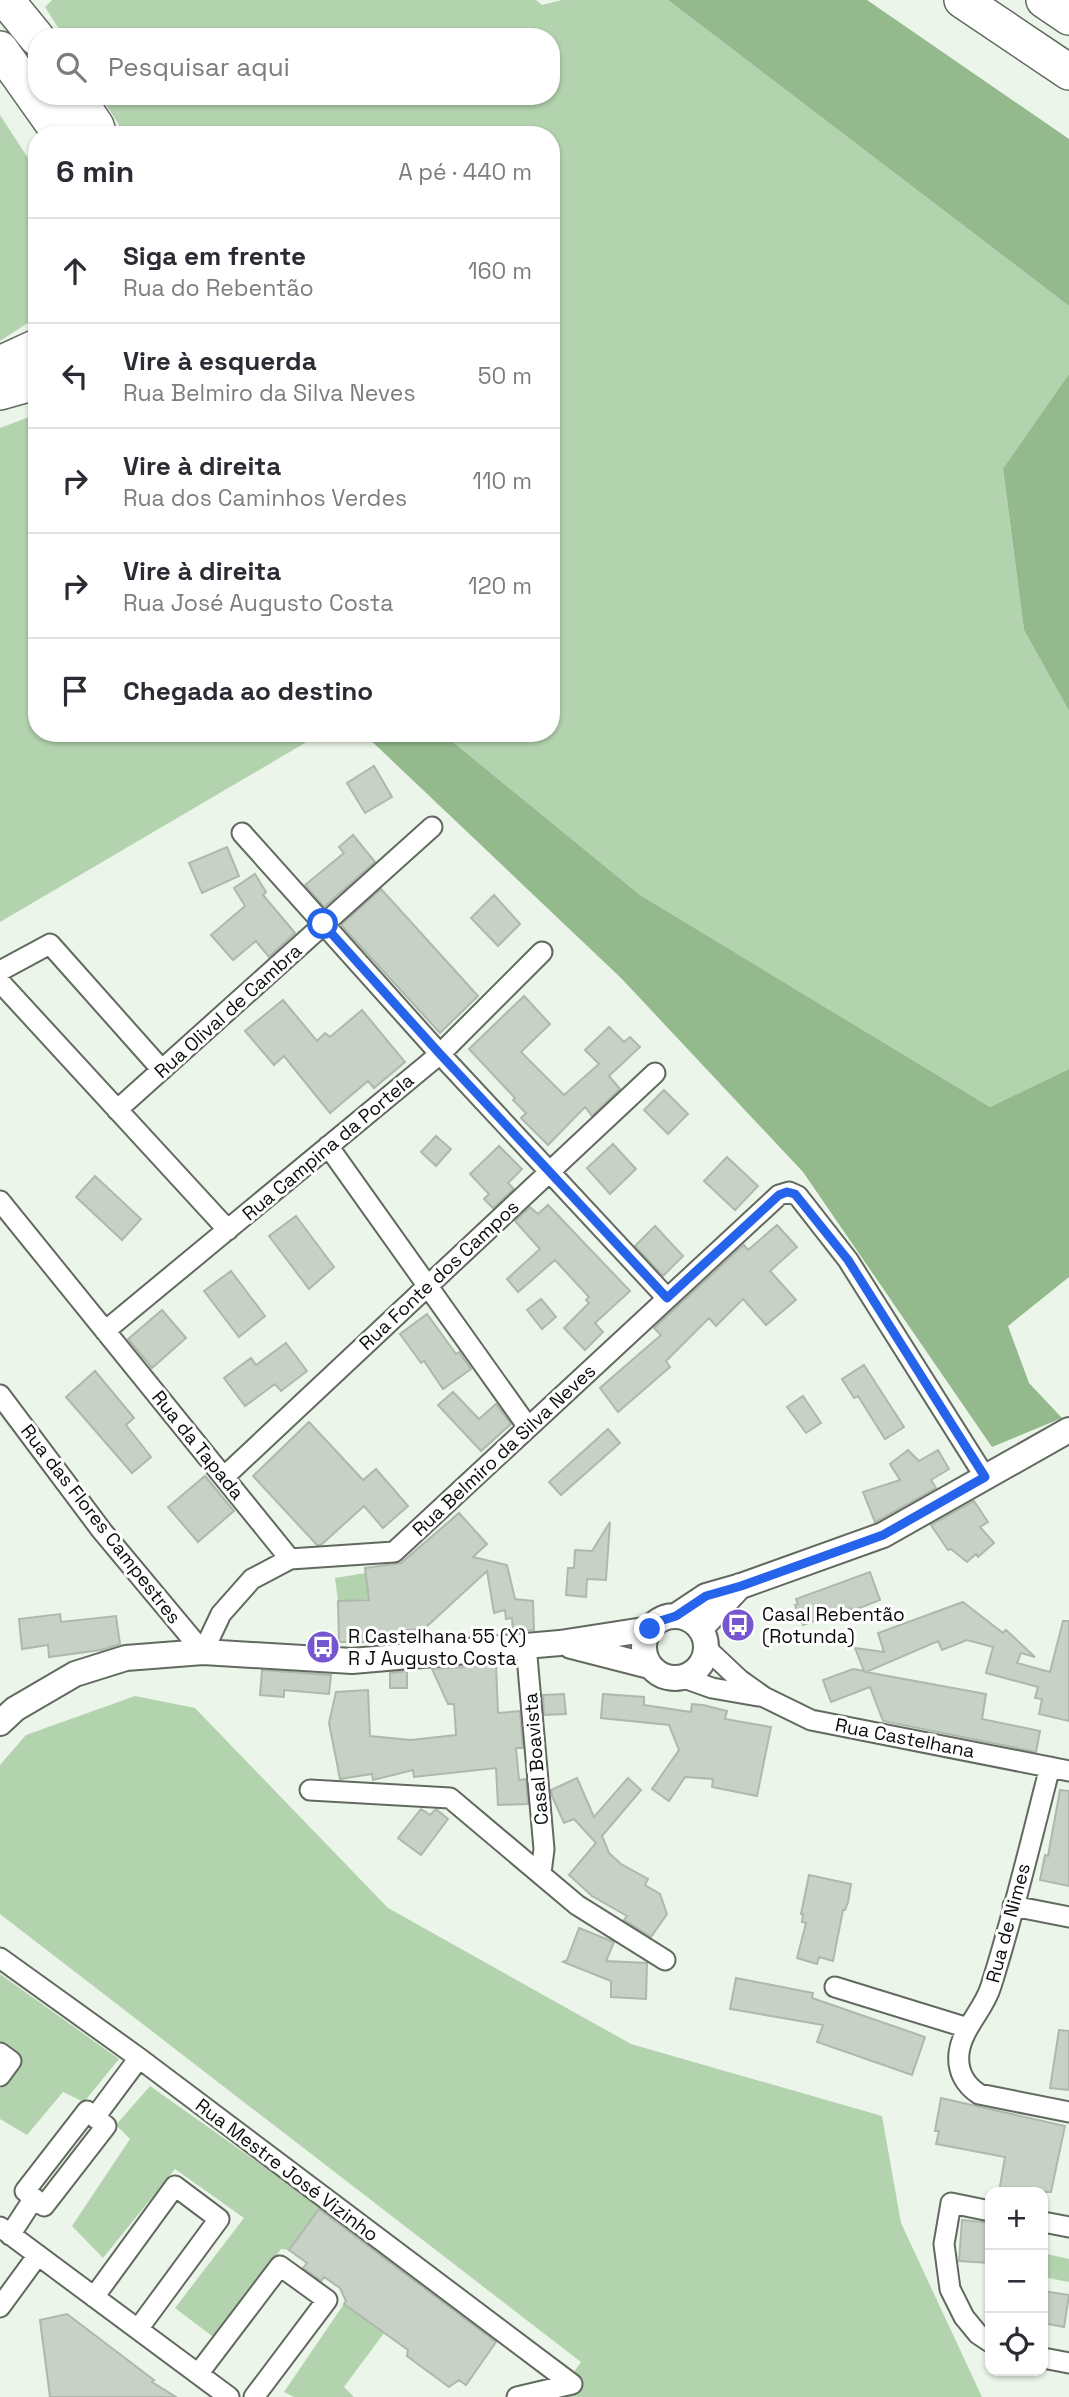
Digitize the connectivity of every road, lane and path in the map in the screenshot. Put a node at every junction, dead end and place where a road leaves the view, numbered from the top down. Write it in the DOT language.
graph roads {
  1 [pos="6,0"];
  2 [pos="962,0"];
  3 [pos="1044,0"];
  4 [pos="1069,17"];
  5 [pos="29,28"];
  6 [pos="0,48"];
  7 [pos="1069,72"];
  8 [pos="28,88"];
  9 [pos="40,105"];
  10 [pos="81,105"];
  11 [pos="55,126"];
  12 [pos="94,126"];
  13 [pos="28,351"];
  14 [pos="0,364"];
  15 [pos="28,383"];
  16 [pos="0,391"];
  17 [pos="432,827"];
  18 [pos="242,833"];
  19 [pos="323,924"];
  20 [pos="542,952"];
  21 [pos="0,971"];
  22 [pos="0,982"];
  23 [pos="440,1054"];
  24 [pos="162,1070"];
  25 [pos="655,1073"];
  26 [pos="117,1110"];
  27 [pos="328,1146"];
  28 [pos="549,1172"];
  29 [pos="0,1201"];
  30 [pos="228,1230"];
  31 [pos="427,1286"];
  32 [pos="667,1298"];
  33 [pos="105,1331"];
  34 [pos="0,1395"];
  35 [pos="528,1427"];
  36 [pos="1069,1430"];
  37 [pos="223,1477"];
  38 [pos="985,1477"];
  39 [pos="290,1559"];
  40 [pos="741,1586"];
  41 [pos="676,1616"];
  42 [pos="650,1629"];
  43 [pos="703,1639"];
  44 [pos="560,1643"];
  45 [pos="526,1645"];
  46 [pos="203,1652"];
  47 [pos="649,1666"];
  48 [pos="684,1678"];
  49 [pos="764,1697"];
  50 [pos="0,1723"];
  51 [pos="1060,1769"];
  52 [pos="310,1790"];
  53 [pos="541,1873"];
  54 [pos="1013,1906"];
  55 [pos="1069,1917"];
  56 [pos="0,1958"];
  57 [pos="665,1960"];
  58 [pos="835,1987"];
  59 [pos="968,2028"];
  60 [pos="0,2053"];
  61 [pos="139,2058"];
  62 [pos="0,2076"];
  63 [pos="1069,2112"];
  64 [pos="985,2210"];
  65 [pos="1048,2223"];
  66 [pos="1069,2227"];
  67 [pos="5,2231"];
  68 [pos="38,2255"];
  69 [pos="94,2297"];
  70 [pos="0,2307"];
  71 [pos="138,2329"];
  72 [pos="985,2339"];
  73 [pos="1048,2359"];
  74 [pos="1069,2363"];
  75 [pos="198,2374"];
  76 [pos="229,2397"];
  77 [pos="254,2397"];
  78 [pos="517,2397"];
  1 -- 5 [label="highway"];
  2 -- 7 [label="highway"];
  3 -- 4 [label="highway"];
  6 -- 8 [label="highway"];
  9 -- 11 [label="highway"];
  10 -- 12 [label="highway"];
  13 -- 14 [label="highway"];
  15 -- 16 [label="highway"];
  17 -- 19 [label="street, Rua Olival de Cambra"];
  18 -- 19 [label="street"];
  19 -- 23 [label="street"];
  19 -- 24 [label="street, Rua Olival de Cambra"];
  20 -- 23 [label="street, Rua Campina da Portela"];
  21 -- 24 [label="street"];
  22 -- 26 [label="street"];
  23 -- 27 [label="street, Rua Campina da Portela"];
  23 -- 28 [label="street"];
  24 -- 26 [label="street, Rua Olival de Cambra"];
  25 -- 28 [label="street, Rua Fonte dos Campos"];
  26 -- 30 [label="street"];
  27 -- 30 [label="street, Rua Campina da Portela"];
  27 -- 31 [label="street"];
  28 -- 31 [label="street, Rua Fonte dos Campos"];
  28 -- 32 [label="street"];
  29 -- 33 [label="street, Rua da Tapada"];
  30 -- 33 [label="street, Rua Campina da Portela"];
  31 -- 35 [label="street"];
  31 -- 37 [label="street, Rua Fonte dos Campos"];
  32 -- 35 [label="street, Rua Belmiro da Silva Neves"];
  32 -- 38 [label="street, Rua Belmiro da Silva Neves"];
  33 -- 37 [label="street, Rua da Tapada"];
  34 -- 46 [label="street, Rua das Flores Campestres"];
  35 -- 39 [label="street, Rua Belmiro da Silva Neves"];
  36 -- 38 [label="street"];
  37 -- 39 [label="street, Rua da Tapada"];
  38 -- 40 [label="street"];
  39 -- 46 [label="street, Rua Belmiro da Silva Neves"];
  40 -- 41 [label="street"];
  40 -- 43 [label="street"];
  41 -- 42 [label="street"];
  41 -- 43 [label="street"];
  42 -- 44 [label="street"];
  42 -- 47 [label="street"];
  43 -- 48 [label="street"];
  43 -- 49 [label="street, Rua Castelhana"];
  44 -- 45 [label="street"];
  44 -- 47 [label="street"];
  45 -- 46 [label="street"];
  45 -- 53 [label="street, Casal Boavista"];
  46 -- 50 [label="street"];
  47 -- 48 [label="street"];
  48 -- 49 [label="street, Rua Castelhana"];
  49 -- 51 [label="street, Rua Castelhana"];
  51 -- 54 [label="street, Rua de Nimes"];
  52 -- 53 [label="street"];
  53 -- 57 [label="street"];
  54 -- 55 [label="street"];
  54 -- 59 [label="street, Rua de Nimes"];
  56 -- 61 [label="street, Rua Mestre José Vizinho"];
  58 -- 59 [label="street"];
  59 -- 63 [label="street, Rua de Nimes"];
  60 -- 62 [label="street"];
  61 -- 67 [label="street"];
  61 -- 78 [label="street, Rua Mestre José Vizinho"];
  64 -- 72 [label="street"];
  65 -- 66 [label="street"];
  67 -- 68 [label="street"];
  68 -- 69 [label="street"];
  68 -- 70 [label="street"];
  69 -- 71 [label="street"];
  69 -- 71 [label="street"];
  71 -- 75 [label="street"];
  73 -- 74 [label="street"];
  75 -- 76 [label="street"];
  75 -- 77 [label="street"];
}
